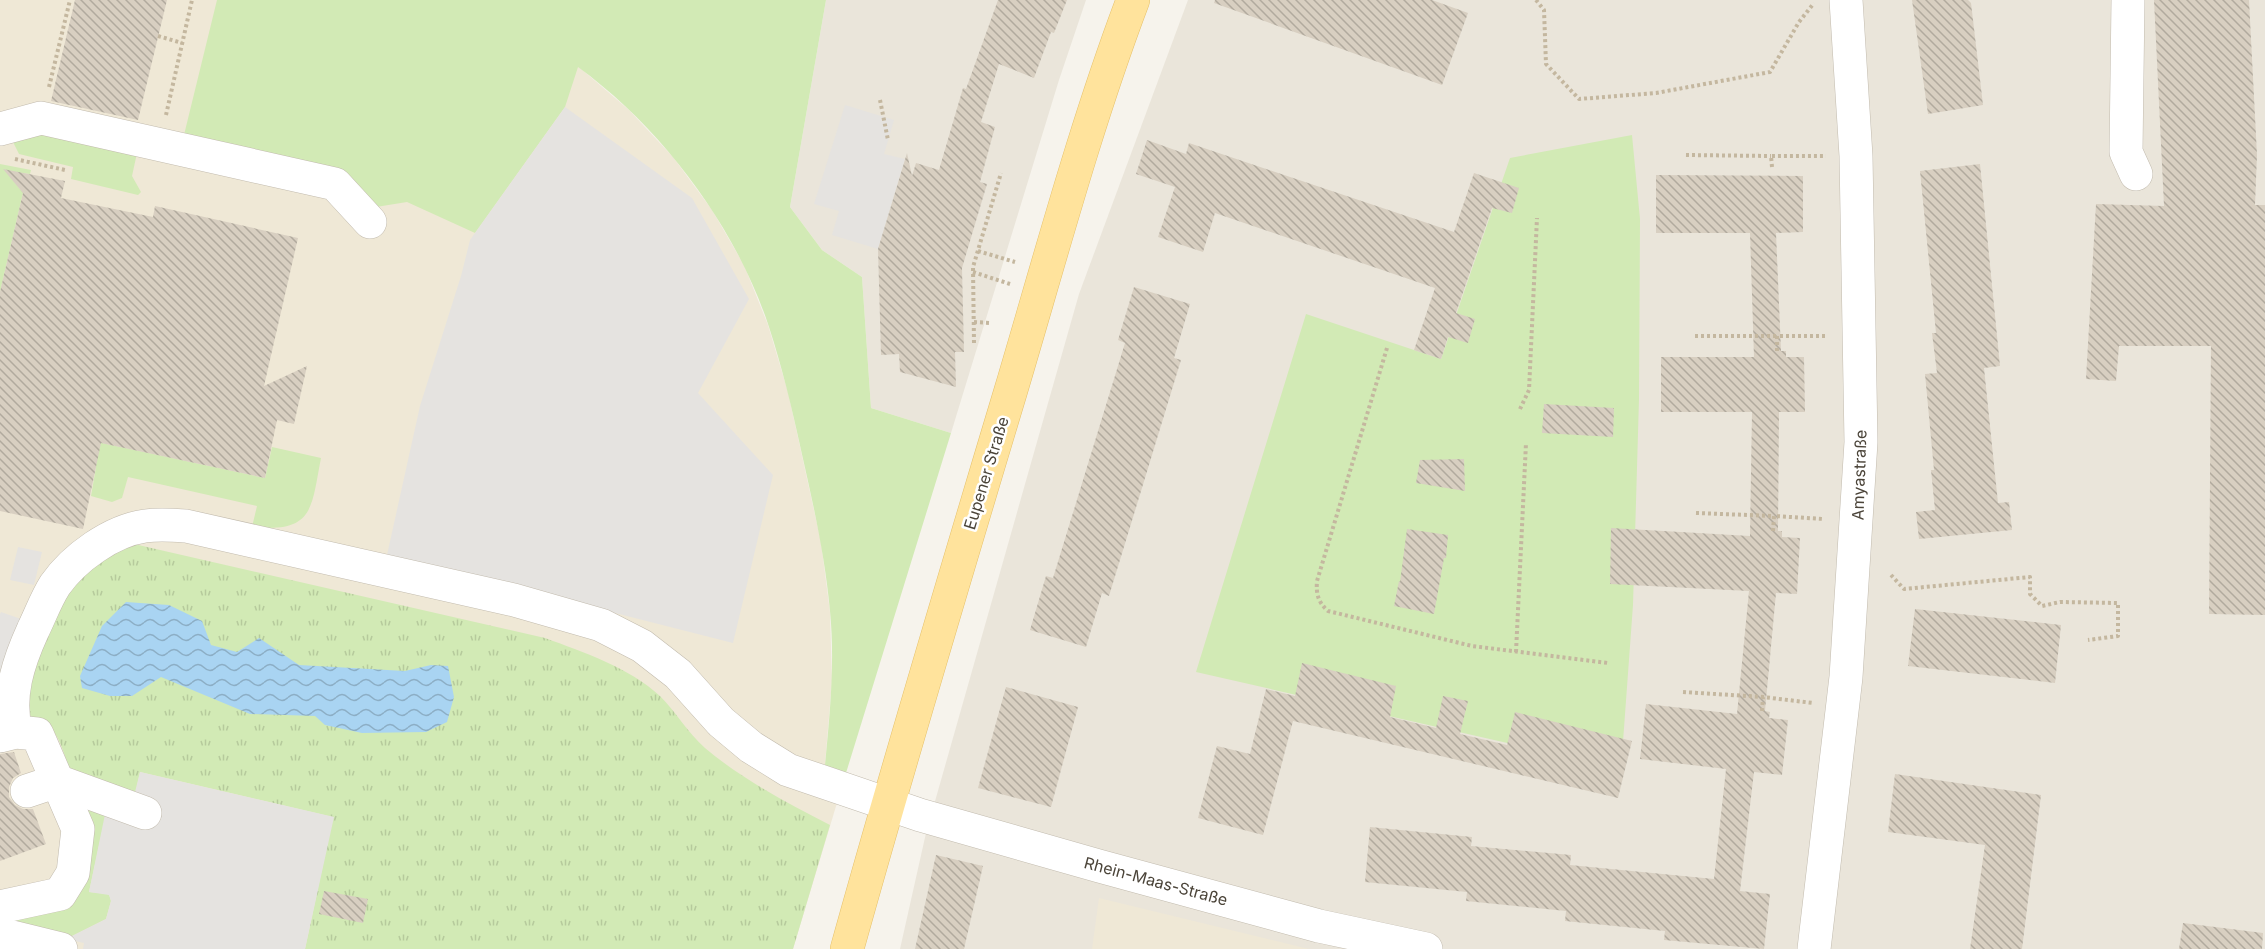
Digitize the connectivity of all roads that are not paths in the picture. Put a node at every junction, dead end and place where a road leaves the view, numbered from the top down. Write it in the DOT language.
graph roads {
  1 [pos="1133,0"];
  2 [pos="1846,0"];
  3 [pos="2128,0"];
  4 [pos="5,143"];
  5 [pos="2136,174"];
  6 [pos="370,222"];
  7 [pos="8,734"];
  8 [pos="42,786"];
  9 [pos="888,805"];
  10 [pos="145,813"];
  11 [pos="0,907"];
  12 [pos="0,934"];
  13 [pos="61,949"];
  14 [pos="847,949"];
  15 [pos="1426,949"];
  16 [pos="1814,949"];
  1 -- 9 [label="main road, Eupener Straße"];
  2 -- 16 [label="street, Amyastraße"];
  3 -- 5 [label="street"];
  4 -- 6 [label="street"];
  7 -- 8 [label="street"];
  7 -- 9 [label="street, Rhein-Maas-Straße"];
  8 -- 10 [label="street"];
  8 -- 11 [label="street"];
  9 -- 14 [label="main road, Eupener Straße"];
  9 -- 15 [label="street, Rhein-Maas-Straße"];
  12 -- 13 [label="street"];
}
